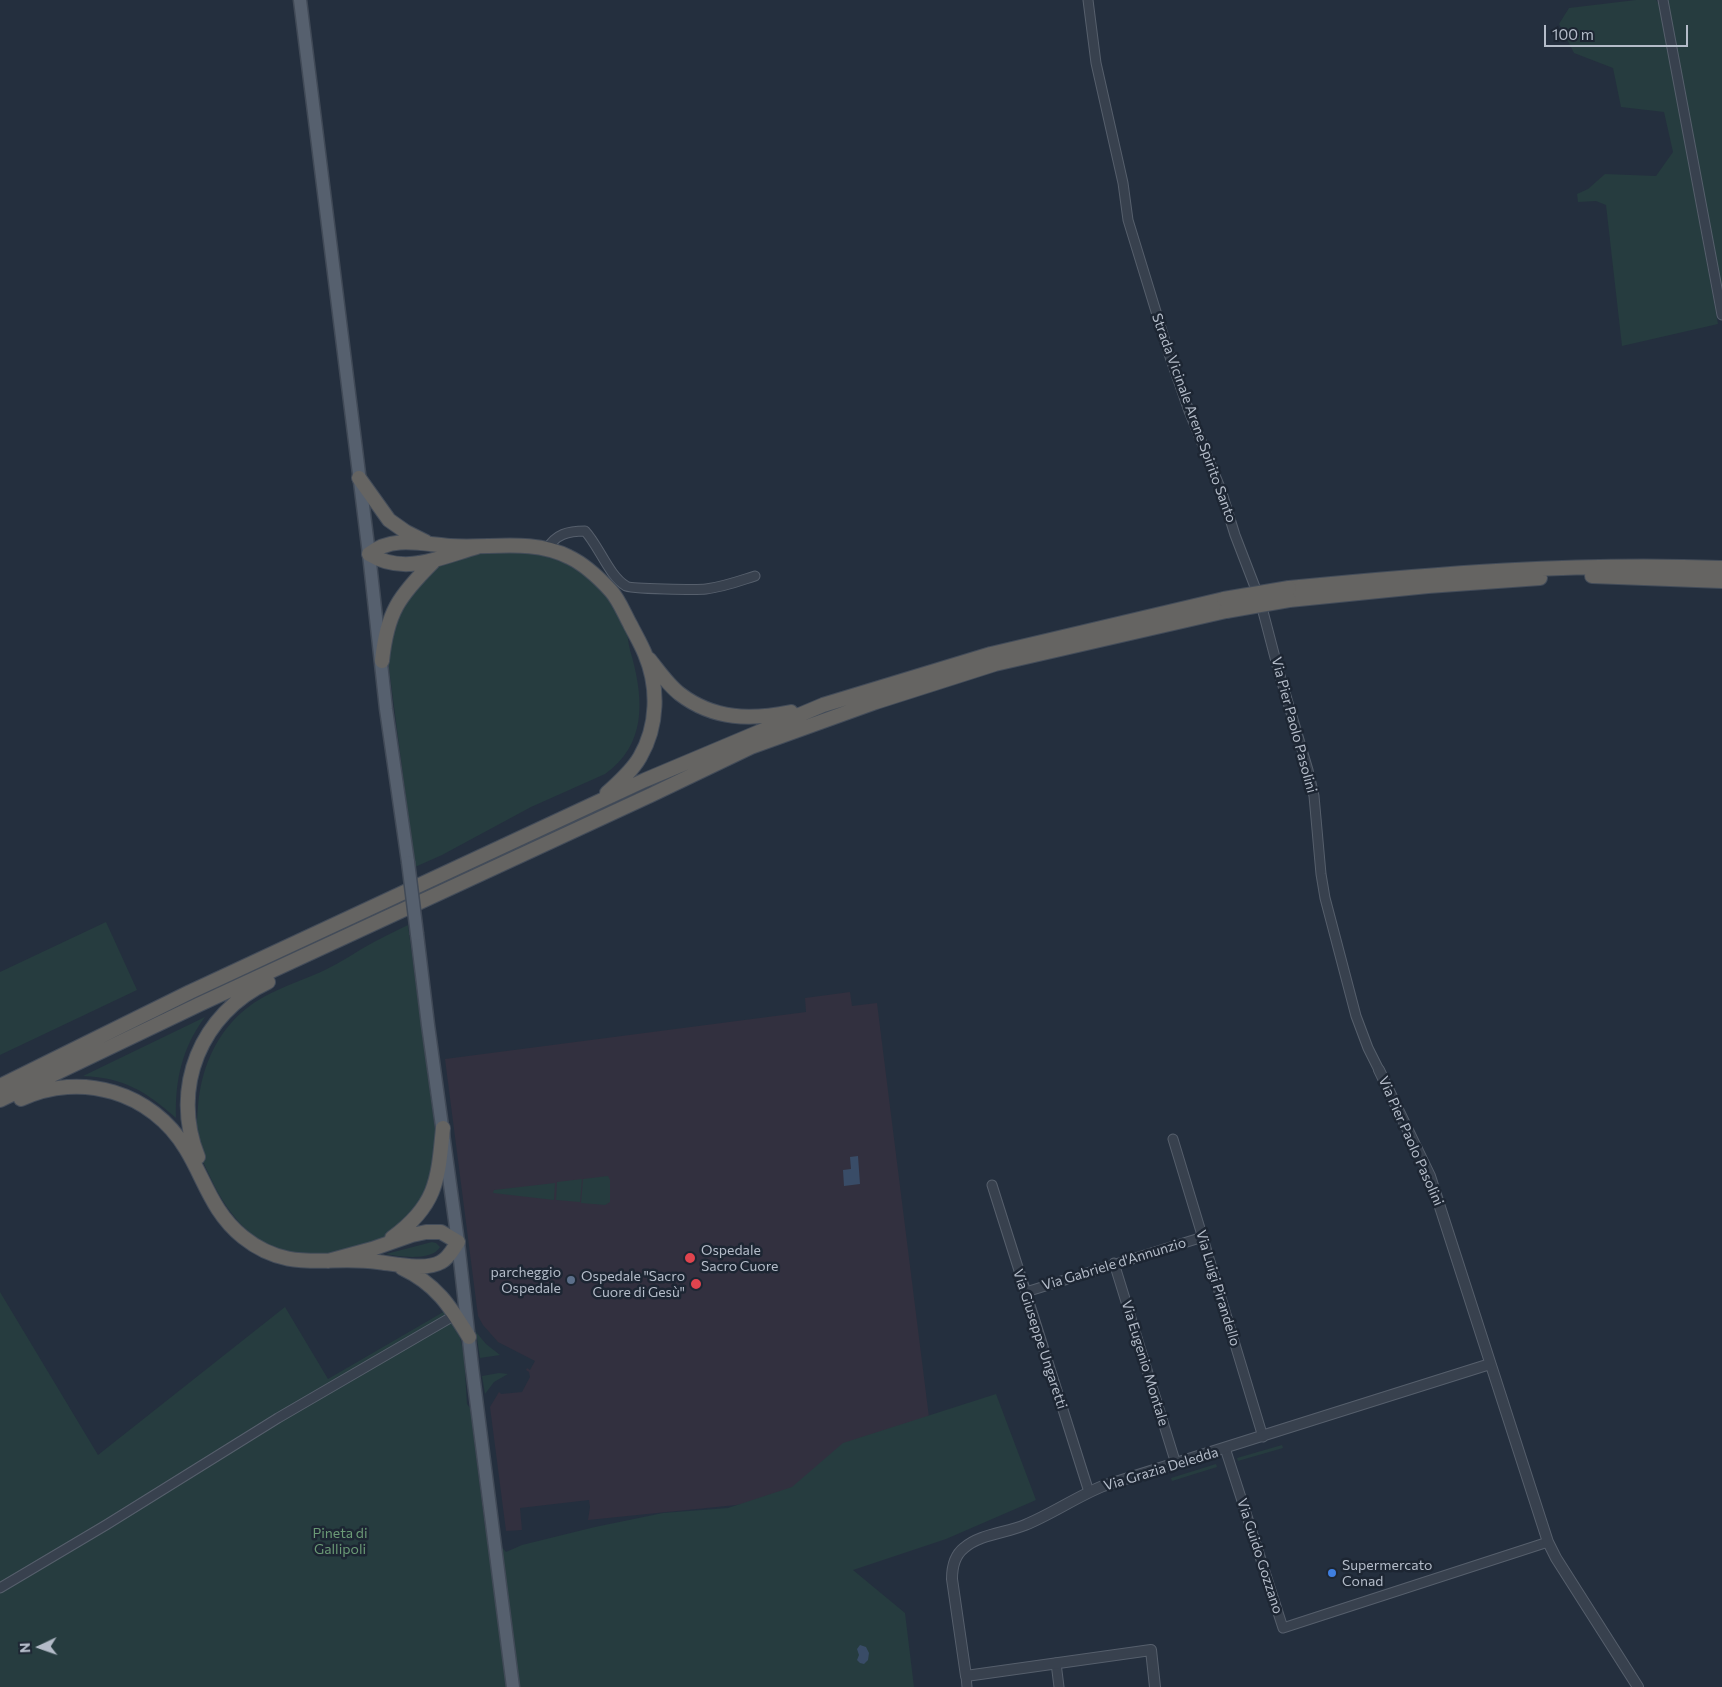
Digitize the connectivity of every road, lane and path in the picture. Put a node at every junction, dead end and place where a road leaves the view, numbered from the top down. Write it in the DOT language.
graph roads {
  1 [pos="300,0"];
  2 [pos="1088,0"];
  3 [pos="1663,0"];
  4 [pos="1722,315"];
  5 [pos="359,478"];
  6 [pos="427,543"];
  7 [pos="477,547"];
  8 [pos="547,549"];
  9 [pos="369,554"];
  10 [pos="432,562"];
  11 [pos="1722,568"];
  12 [pos="754,576"];
  13 [pos="1722,581"];
  14 [pos="1289,594"];
  15 [pos="1260,600"];
  16 [pos="1225,605"];
  17 [pos="646,655"];
  18 [pos="382,661"];
  19 [pos="824,705"];
  20 [pos="595,804"];
  21 [pos="374,923"];
  22 [pos="1379,1070"];
  23 [pos="0,1086"];
  24 [pos="0,1100"];
  25 [pos="0,1109"];
  26 [pos="443,1128"];
  27 [pos="1174,1139"];
  28 [pos="992,1185"];
  29 [pos="220,1211"];
  30 [pos="1203,1236"];
  31 [pos="458,1242"];
  32 [pos="372,1249"];
  33 [pos="328,1261"];
  34 [pos="1114,1263"];
  35 [pos="394,1264"];
  36 [pos="1026,1292"];
  37 [pos="455,1315"];
  38 [pos="469,1337"];
  39 [pos="1490,1364"];
  40 [pos="1263,1437"];
  41 [pos="1225,1448"];
  42 [pos="1176,1464"];
  43 [pos="1089,1492"];
  44 [pos="1548,1542"];
  45 [pos="0,1588"];
  46 [pos="1056,1663"];
  47 [pos="966,1676"];
  48 [pos="514,1687"];
  49 [pos="967,1687"];
  50 [pos="1060,1687"];
  51 [pos="1155,1687"];
  52 [pos="1638,1687"];
  1 -- 5 [label="main road"];
  2 -- 15 [label="street, Strada Vicinale Arene Spirito Santo"];
  3 -- 4 [label="street"];
  5 -- 6 [label="highway"];
  5 -- 9 [label="main road"];
  6 -- 7 [label="highway"];
  6 -- 9 [label="highway"];
  7 -- 8 [label="highway"];
  7 -- 10 [label="highway"];
  8 -- 12 [label="street"];
  8 -- 17 [label="highway"];
  9 -- 10 [label="highway"];
  9 -- 18 [label="main road"];
  10 -- 18 [label="highway"];
  11 -- 14 [label="highway"];
  13 -- 14 [label="highway"];
  14 -- 16 [label="highway, bridge"];
  15 -- 22 [label="street, Via Pier Paolo Pasolini"];
  16 -- 19 [label="highway"];
  16 -- 21 [label="highway"];
  17 -- 19 [label="highway"];
  17 -- 20 [label="highway"];
  18 -- 26 [label="main road, bridge"];
  19 -- 20 [label="highway"];
  20 -- 23 [label="highway"];
  21 -- 24 [label="highway"];
  21 -- 29 [label="highway"];
  22 -- 39 [label="street, Via Pier Paolo Pasolini"];
  25 -- 29 [label="highway"];
  26 -- 31 [label="main road"];
  26 -- 32 [label="highway"];
  27 -- 30 [label="street, Via Luigi Pirandello"];
  28 -- 36 [label="street, Via Giuseppe Ungaretti"];
  29 -- 33 [label="highway"];
  30 -- 34 [label="street, Via Gabriele d'Annunzio"];
  30 -- 40 [label="street, Via Luigi Pirandello"];
  31 -- 32 [label="highway"];
  31 -- 35 [label="highway"];
  31 -- 38 [label="main road"];
  32 -- 33 [label="highway"];
  33 -- 35 [label="highway"];
  34 -- 36 [label="street, Via Gabriele d'Annunzio"];
  34 -- 42 [label="street, Via Eugenio Montale"];
  35 -- 37 [label="highway"];
  36 -- 43 [label="street, Via Giuseppe Ungaretti"];
  37 -- 38 [label="highway"];
  37 -- 45 [label="street"];
  38 -- 48 [label="main road"];
  39 -- 40 [label="street, Via Grazia Deledda"];
  39 -- 44 [label="street, Via Pier Paolo Pasolini"];
  40 -- 41 [label="street, Via Grazia Deledda"];
  41 -- 42 [label="street, Via Grazia Deledda"];
  41 -- 44 [label="street, Via Guido Gozzano"];
  42 -- 43 [label="street, Via Grazia Deledda"];
  43 -- 47 [label="street, Via Grazia Deledda"];
  44 -- 52 [label="street, Via Pier Paolo Pasolini"];
  46 -- 47 [label="street"];
  46 -- 50 [label="street"];
  46 -- 51 [label="street"];
  47 -- 49 [label="street"];
}
